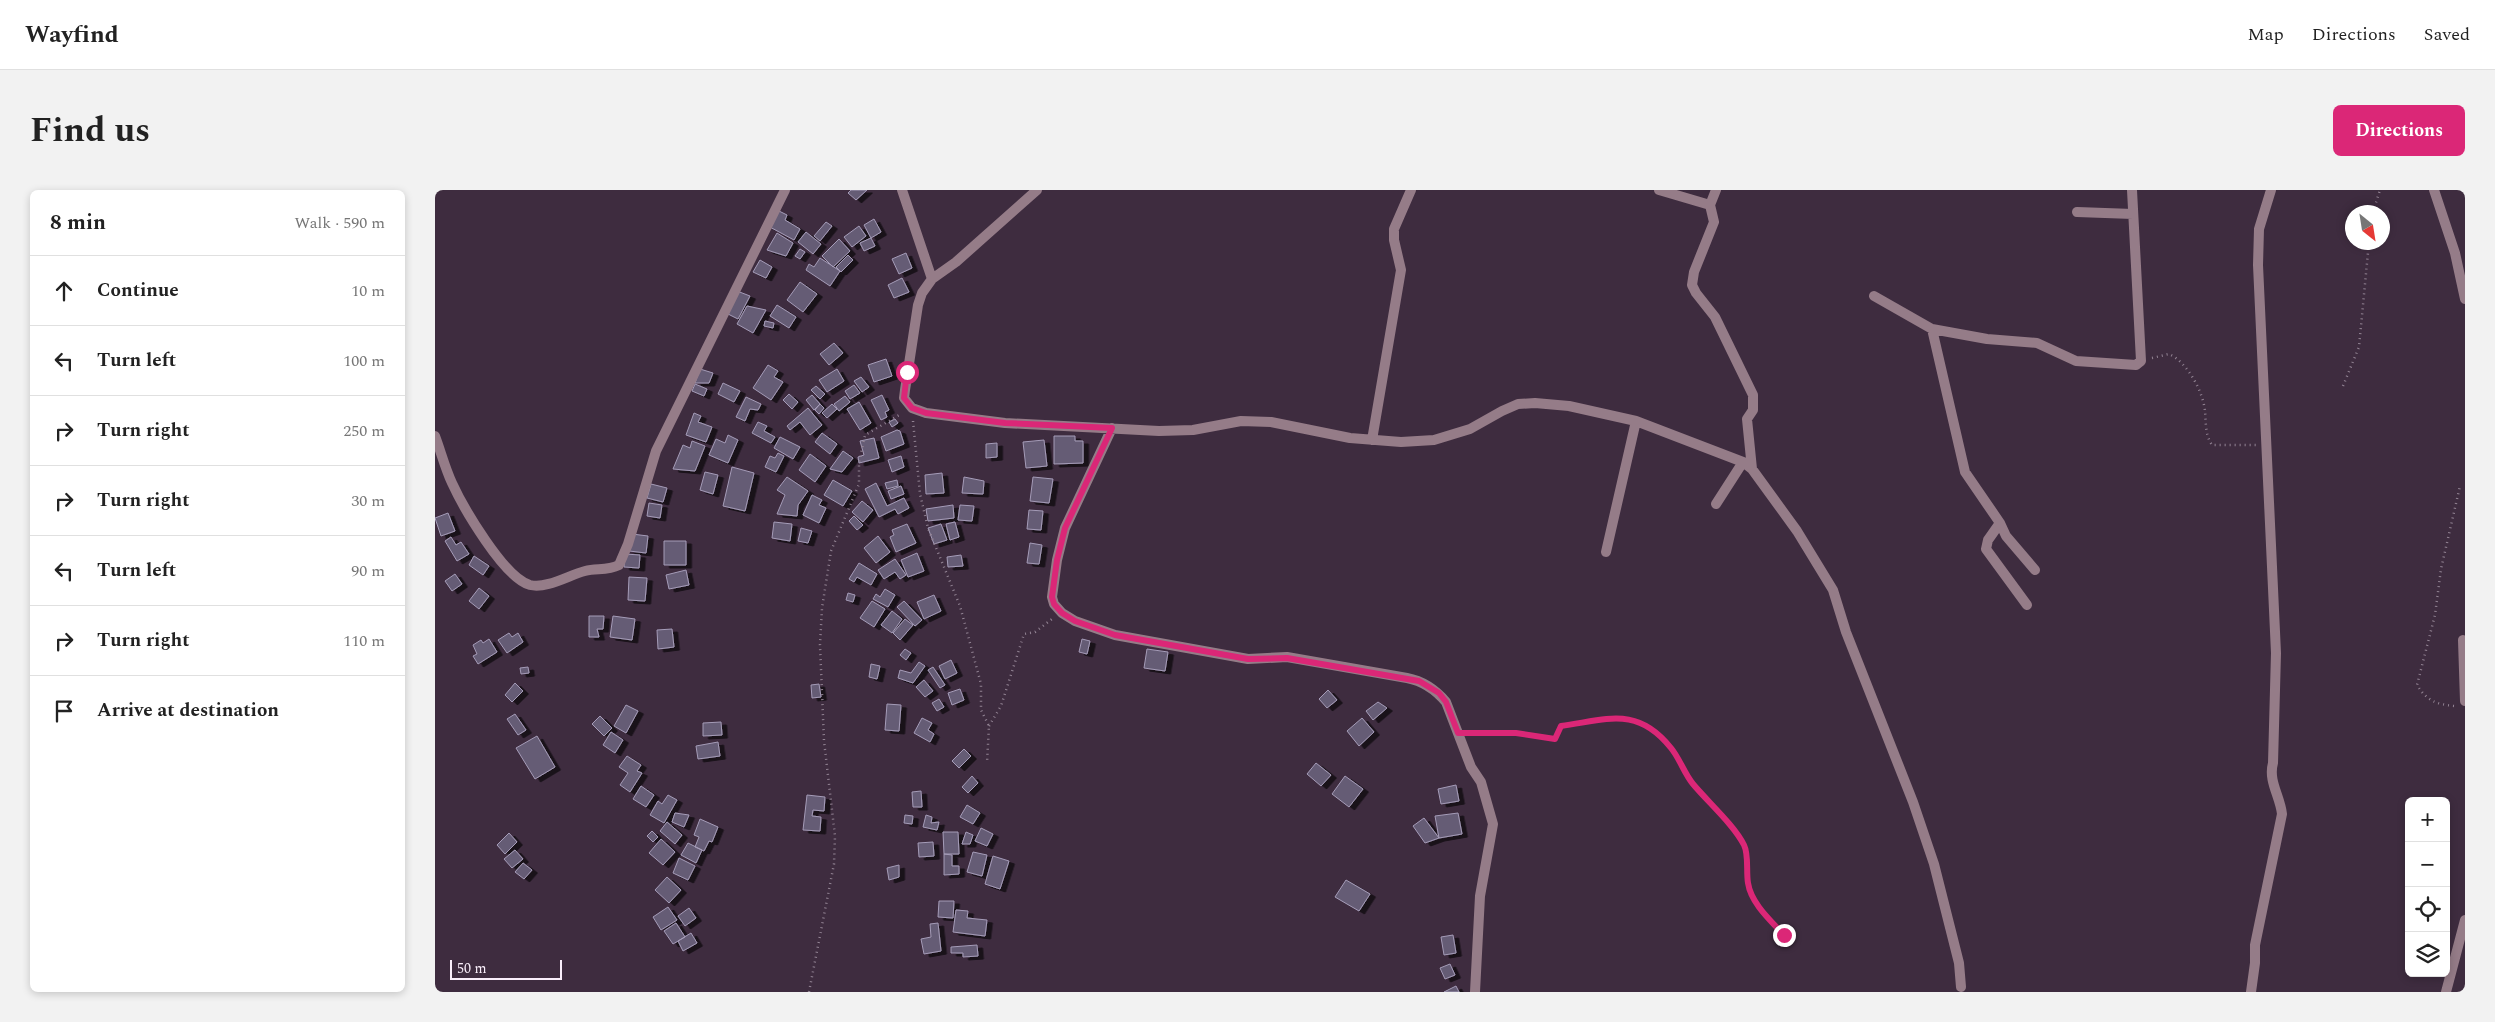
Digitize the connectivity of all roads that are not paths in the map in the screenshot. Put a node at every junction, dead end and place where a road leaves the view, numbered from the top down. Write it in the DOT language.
graph roads {
  1 [pos="785,190"];
  2 [pos="902,190"];
  3 [pos="1037,190"];
  4 [pos="1411,190"];
  5 [pos="1659,190"];
  6 [pos="1716,190"];
  7 [pos="2132,190"];
  8 [pos="2271,190"];
  9 [pos="2434,190"];
  10 [pos="1710,205"];
  11 [pos="2077,212"];
  12 [pos="2133,214"];
  13 [pos="931,279"];
  14 [pos="1874,296"];
  15 [pos="2465,299"];
  16 [pos="1932,329"];
  17 [pos="1636,421"];
  18 [pos="1112,428"];
  19 [pos="435,436"];
  20 [pos="1372,440"];
  21 [pos="1743,462"];
  22 [pos="1753,469"];
  23 [pos="1716,504"];
  24 [pos="2000,523"];
  25 [pos="1606,552"];
  26 [pos="2035,570"];
  27 [pos="2027,605"];
  28 [pos="2463,640"];
  29 [pos="2461,704"];
  30 [pos="2465,920"];
  31 [pos="1961,987"];
  32 [pos="1475,992"];
  33 [pos="2251,992"];
  34 [pos="2446,992"];
  1 -- 19 [label="street"];
  2 -- 13 [label="street"];
  3 -- 13 [label="street"];
  4 -- 20 [label="street"];
  5 -- 10 [label="street"];
  6 -- 10 [label="street"];
  7 -- 12 [label="street"];
  8 -- 33 [label="street"];
  9 -- 15 [label="street"];
  10 -- 22 [label="street"];
  11 -- 12 [label="street"];
  12 -- 16 [label="street"];
  13 -- 18 [label="street"];
  14 -- 16 [label="street"];
  16 -- 24 [label="street"];
  17 -- 20 [label="street"];
  17 -- 21 [label="street"];
  17 -- 25 [label="street"];
  18 -- 20 [label="street"];
  18 -- 32 [label="street"];
  21 -- 22 [label="street"];
  21 -- 23 [label="street"];
  22 -- 31 [label="street"];
  24 -- 26 [label="street"];
  24 -- 27 [label="street"];
  28 -- 29 [label="street"];
  30 -- 34 [label="street"];
}
